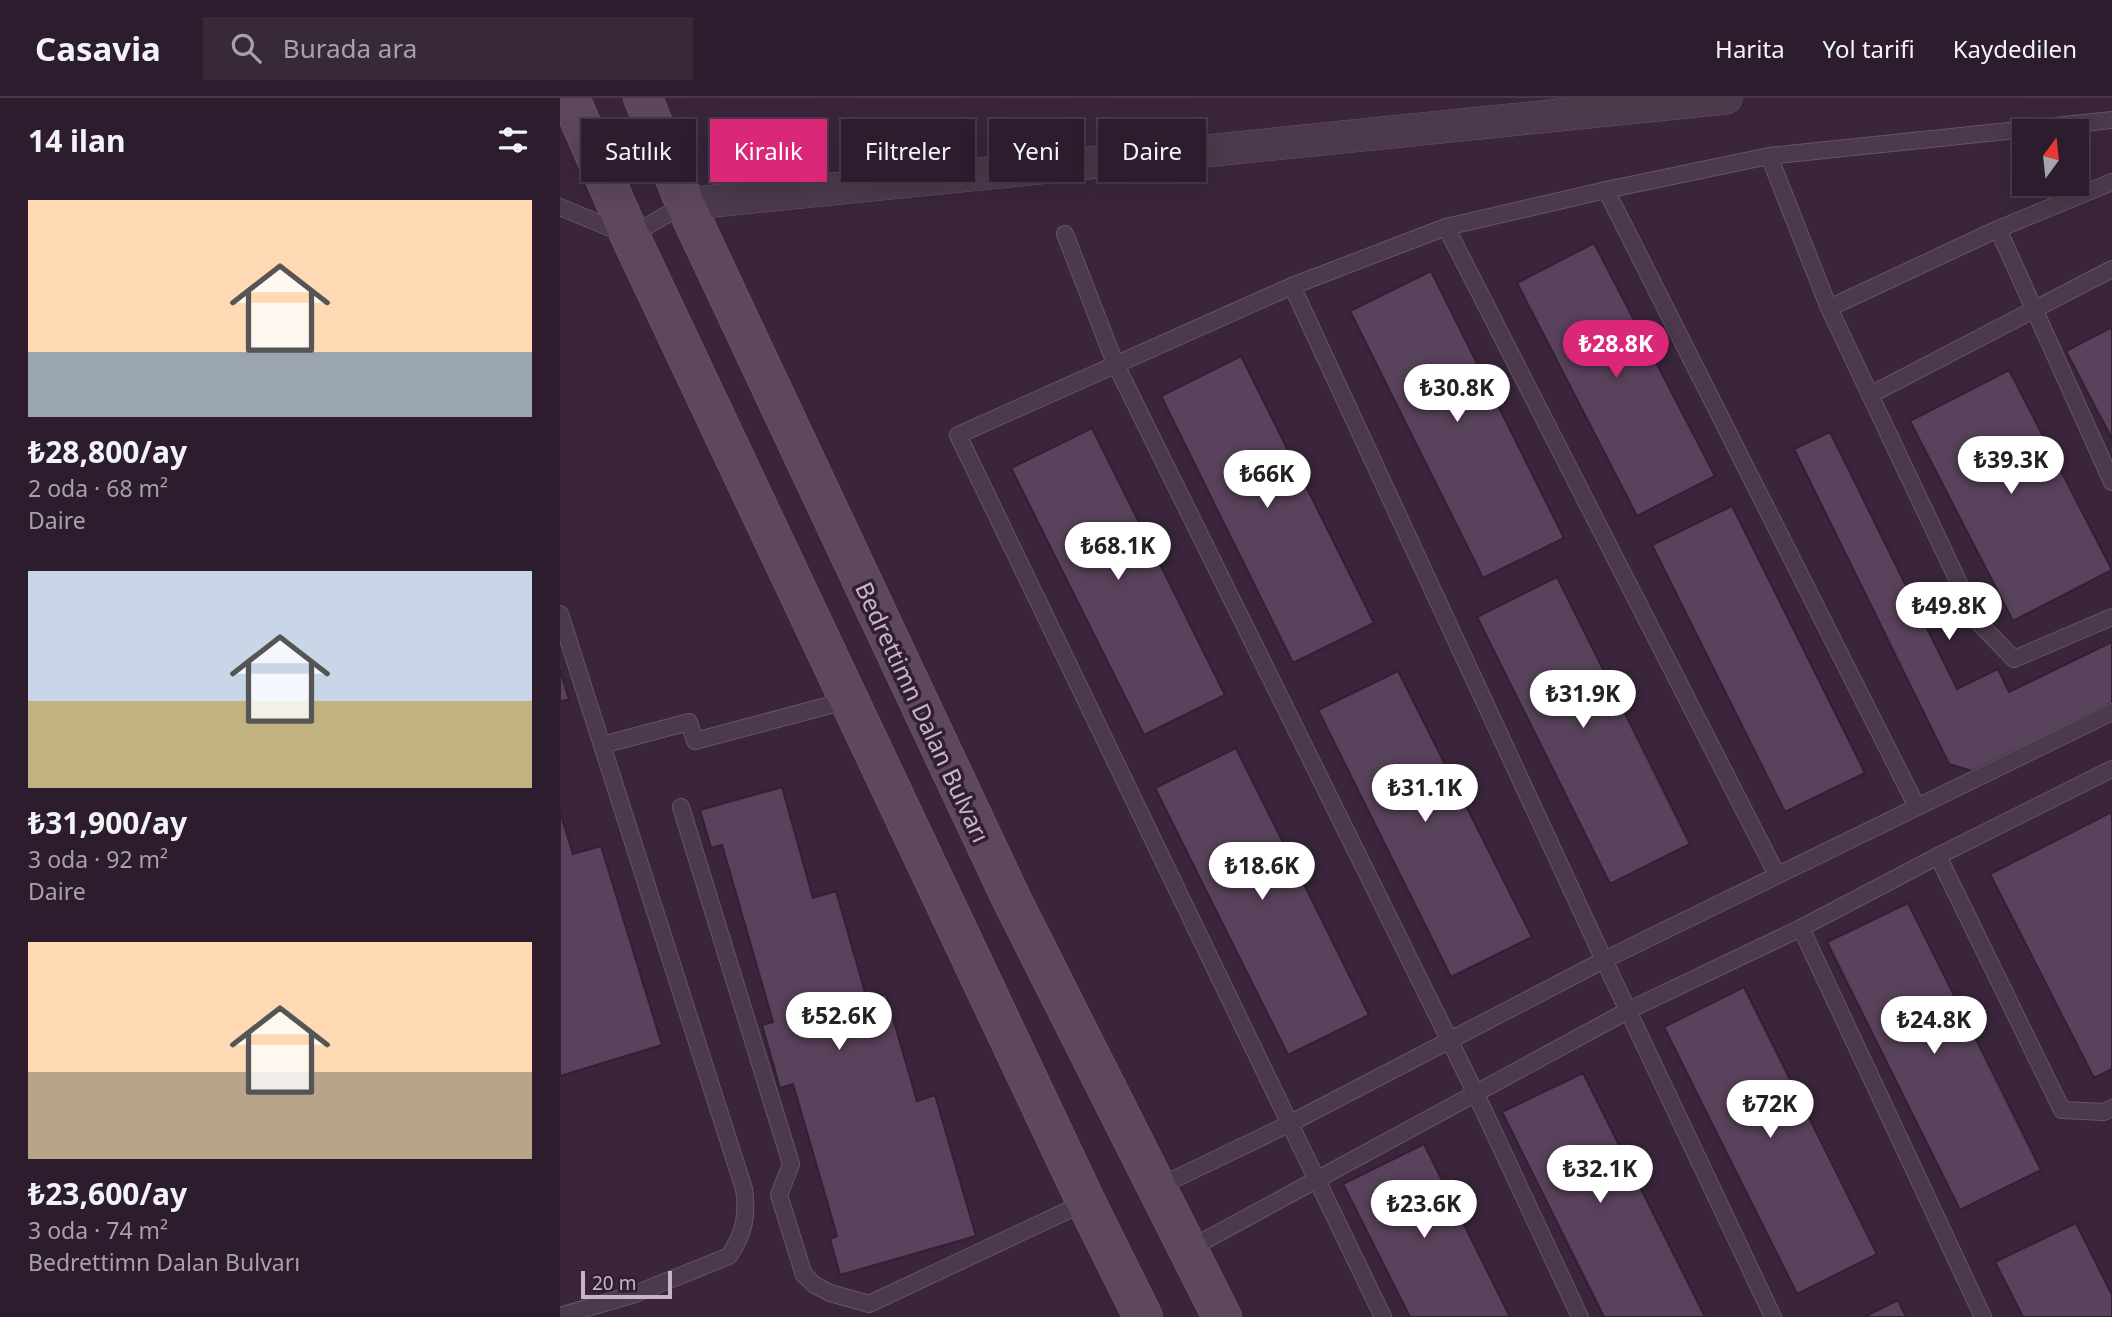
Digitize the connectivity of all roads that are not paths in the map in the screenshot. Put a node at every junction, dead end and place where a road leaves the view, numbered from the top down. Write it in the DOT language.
graph roads {
  1 [pos="569,98"];
  2 [pos="643,98"];
  3 [pos="1726,98"];
  4 [pos="2112,120"];
  5 [pos="1769,156"];
  6 [pos="2112,182"];
  7 [pos="1606,190"];
  8 [pos="685,204"];
  9 [pos="560,207"];
  10 [pos="1446,227"];
  11 [pos="1998,229"];
  12 [pos="1065,234"];
  13 [pos="631,236"];
  14 [pos="2112,269"];
  15 [pos="1292,286"];
  16 [pos="1829,308"];
  17 [pos="2035,309"];
  18 [pos="1115,363"];
  19 [pos="1870,395"];
  20 [pos="2112,482"];
  21 [pos="560,614"];
  22 [pos="2112,617"];
  23 [pos="850,699"];
  24 [pos="2112,712"];
  25 [pos="602,745"];
  26 [pos="2112,769"];
  27 [pos="681,807"];
  28 [pos="1917,807"];
  29 [pos="1938,856"];
  30 [pos="1777,875"];
  31 [pos="1801,928"];
  32 [pos="1604,960"];
  33 [pos="1629,1010"];
  34 [pos="1450,1042"];
  35 [pos="1475,1092"];
  36 [pos="2112,1108"];
  37 [pos="1289,1124"];
  38 [pos="1315,1181"];
  39 [pos="1158,1187"];
  40 [pos="1086,1202"];
  41 [pos="1189,1249"];
  42 [pos="560,1316"];
  43 [pos="1143,1317"];
  44 [pos="1222,1317"];
  45 [pos="1383,1317"];
  46 [pos="1580,1317"];
  47 [pos="1773,1317"];
  48 [pos="1983,1317"];
  1 -- 13 [label="main road"];
  2 -- 8 [label="main road, Bedrettimn Dalan Bulvarı"];
  3 -- 8 [label="street"];
  4 -- 5 [label="lane"];
  5 -- 7 [label="lane"];
  5 -- 16 [label="lane"];
  6 -- 11 [label="lane"];
  7 -- 10 [label="lane"];
  7 -- 28 [label="lane"];
  8 -- 13 [label="lane"];
  8 -- 39 [label="main road, Bedrettimn Dalan Bulvarı"];
  9 -- 13 [label="lane"];
  10 -- 15 [label="lane"];
  10 -- 30 [label="lane"];
  11 -- 16 [label="lane"];
  11 -- 17 [label="lane"];
  12 -- 18 [label="lane"];
  13 -- 23 [label="main road"];
  14 -- 17 [label="lane"];
  15 -- 18 [label="lane"];
  15 -- 32 [label="lane"];
  16 -- 19 [label="lane"];
  17 -- 19 [label="lane"];
  17 -- 20 [label="lane"];
  18 -- 34 [label="lane"];
  18 -- 37 [label="lane"];
  19 -- 22 [label="lane"];
  21 -- 25 [label="lane"];
  23 -- 25 [label="lane"];
  23 -- 40 [label="main road"];
  24 -- 28 [label="lane"];
  25 -- 42 [label="lane"];
  26 -- 29 [label="lane"];
  27 -- 40 [label="lane"];
  28 -- 30 [label="lane"];
  29 -- 31 [label="lane"];
  29 -- 36 [label="lane"];
  30 -- 32 [label="lane"];
  31 -- 33 [label="lane"];
  31 -- 48 [label="lane"];
  32 -- 33 [label="lane"];
  32 -- 34 [label="lane"];
  33 -- 35 [label="lane"];
  33 -- 47 [label="lane"];
  34 -- 35 [label="lane"];
  34 -- 37 [label="lane"];
  35 -- 38 [label="lane"];
  35 -- 46 [label="lane"];
  37 -- 38 [label="lane"];
  37 -- 39 [label="lane"];
  38 -- 41 [label="lane"];
  38 -- 45 [label="lane"];
  39 -- 41 [label="main road, Bedrettimn Dalan Bulvarı"];
  40 -- 43 [label="main road"];
  41 -- 44 [label="main road, Bedrettimn Dalan Bulvarı"];
}
